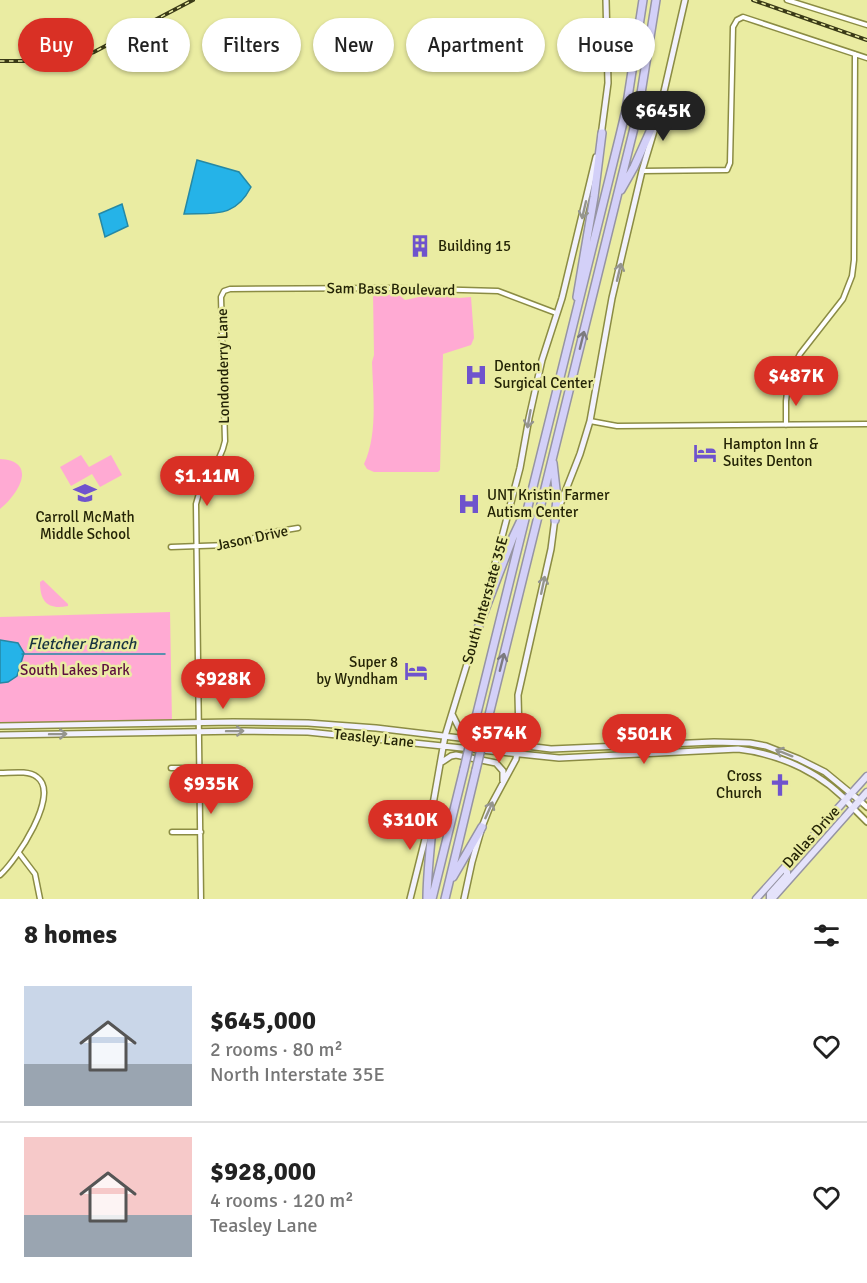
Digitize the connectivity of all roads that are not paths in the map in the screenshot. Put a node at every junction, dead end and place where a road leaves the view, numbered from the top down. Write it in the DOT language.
graph roads {
  1 [pos="606,0"];
  2 [pos="643,0"];
  3 [pos="656,0"];
  4 [pos="787,0"];
  5 [pos="685,2"];
  6 [pos="867,25"];
  7 [pos="855,54"];
  8 [pos="867,58"];
  9 [pos="661,107"];
  10 [pos="602,130"];
  11 [pos="642,171"];
  12 [pos="617,198"];
  13 [pos="224,293"];
  14 [pos="556,313"];
  15 [pos="574,324"];
  16 [pos="590,421"];
  17 [pos="867,424"];
  18 [pos="786,425"];
  19 [pos="553,458"];
  20 [pos="527,508"];
  21 [pos="555,520"];
  22 [pos="298,528"];
  23 [pos="171,547"];
  24 [pos="196,548"];
  25 [pos="477,631"];
  26 [pos="452,714"];
  27 [pos="199,723"];
  28 [pos="308,723"];
  29 [pos="0,726"];
  30 [pos="518,726"];
  31 [pos="199,731"];
  32 [pos="308,732"];
  33 [pos="0,735"];
  34 [pos="445,736"];
  35 [pos="444,745"];
  36 [pos="517,746"];
  37 [pos="590,748"];
  38 [pos="516,754"];
  39 [pos="591,756"];
  40 [pos="441,763"];
  41 [pos="171,768"];
  42 [pos="200,768"];
  43 [pos="0,773"];
  44 [pos="867,776"];
  45 [pos="502,785"];
  46 [pos="867,792"];
  47 [pos="849,796"];
  48 [pos="859,800"];
  49 [pos="867,807"];
  50 [pos="853,808"];
  51 [pos="433,809"];
  52 [pos="867,822"];
  53 [pos="482,827"];
  54 [pos="172,832"];
  55 [pos="201,832"];
  56 [pos="19,853"];
  57 [pos="784,868"];
  58 [pos="0,875"];
  59 [pos="449,882"];
  60 [pos="40,899"];
  61 [pos="201,899"];
  62 [pos="410,899"];
  63 [pos="427,899"];
  64 [pos="432,899"];
  65 [pos="445,899"];
  66 [pos="464,899"];
  67 [pos="756,899"];
  68 [pos="771,899"];
  1 -- 10 [label="main road, South Interstate 35E"];
  2 -- 15 [label="highway"];
  3 -- 12 [label="highway"];
  4 -- 6 [label="street"];
  5 -- 9 [label="main road"];
  7 -- 8 [label="street"];
  7 -- 11 [label="street"];
  7 -- 18 [label="street"];
  9 -- 11 [label="main road"];
  9 -- 12 [label="highway"];
  10 -- 14 [label="main road, South Interstate 35E, one-way"];
  10 -- 15 [label="highway"];
  16 -- 11 [label="main road, one-way"];
  19 -- 12 [label="highway, one-way"];
  13 -- 14 [label="street, Sam Bass Boulevard"];
  13 -- 24 [label="street, Londonderry Lane"];
  14 -- 25 [label="main road, South Interstate 35E, one-way"];
  15 -- 20 [label="highway"];
  16 -- 18 [label="street"];
  16 -- 21 [label="main road"];
  17 -- 18 [label="street"];
  19 -- 21 [label="highway"];
  59 -- 19 [label="highway, one-way, bridge"];
  20 -- 25 [label="highway"];
  20 -- 64 [label="highway, bridge"];
  30 -- 21 [label="main road, one-way"];
  22 -- 24 [label="street, Jason Drive"];
  23 -- 24 [label="street, Jason Drive"];
  24 -- 27 [label="street, Londonderry Lane"];
  25 -- 26 [label="main road, South Interstate 35E"];
  26 -- 30 [label="main road"];
  26 -- 34 [label="main road, South Interstate 35E"];
  27 -- 28 [label="main road, Teasley Lane"];
  27 -- 29 [label="main road, Teasley Lane"];
  27 -- 31 [label="street, Londonderry Lane"];
  28 -- 32 [label="main road"];
  28 -- 34 [label="main road, Teasley Lane"];
  30 -- 36 [label="main road"];
  31 -- 32 [label="main road, Teasley Lane, one-way"];
  33 -- 31 [label="main road, Teasley Lane, one-way"];
  31 -- 42 [label="street, Londonderry Lane"];
  32 -- 35 [label="main road, Teasley Lane"];
  34 -- 35 [label="main road, South Interstate 35E"];
  34 -- 36 [label="main road, Teasley Lane"];
  35 -- 38 [label="main road, Teasley Lane"];
  35 -- 40 [label="main road, South Interstate 35E"];
  36 -- 37 [label="main road, Teasley Lane"];
  36 -- 38 [label="main road"];
  37 -- 39 [label="main road"];
  47 -- 37 [label="main road, Teasley Lane, one-way"];
  38 -- 39 [label="main road, Teasley Lane"];
  38 -- 45 [label="main road"];
  39 -- 47 [label="main road, Teasley Lane"];
  40 -- 45 [label="main road"];
  40 -- 51 [label="main road, South Interstate 35E"];
  41 -- 42 [label="street"];
  42 -- 55 [label="street, Londonderry Lane"];
  43 -- 56 [label="street"];
  44 -- 47 [label="main road, Dallas Drive"];
  53 -- 45 [label="main road, one-way"];
  46 -- 48 [label="main road, Dallas Drive"];
  47 -- 48 [label="main road, Teasley Lane"];
  47 -- 50 [label="main road, Teasley Lane"];
  47 -- 57 [label="main road, Dallas Drive"];
  48 -- 49 [label="street, Teasley Lane"];
  48 -- 50 [label="main road, Dallas Drive"];
  50 -- 52 [label="street, Teasley Lane"];
  50 -- 68 [label="main road, Dallas Drive"];
  51 -- 62 [label="main road, South Interstate 35E"];
  51 -- 63 [label="highway"];
  53 -- 59 [label="highway"];
  53 -- 66 [label="main road"];
  54 -- 55 [label="street"];
  55 -- 61 [label="street, Londonderry Lane"];
  56 -- 58 [label="street"];
  56 -- 60 [label="street"];
  57 -- 67 [label="main road, Dallas Drive"];
  57 -- 68 [label="main road"];
  59 -- 65 [label="highway"];
}
